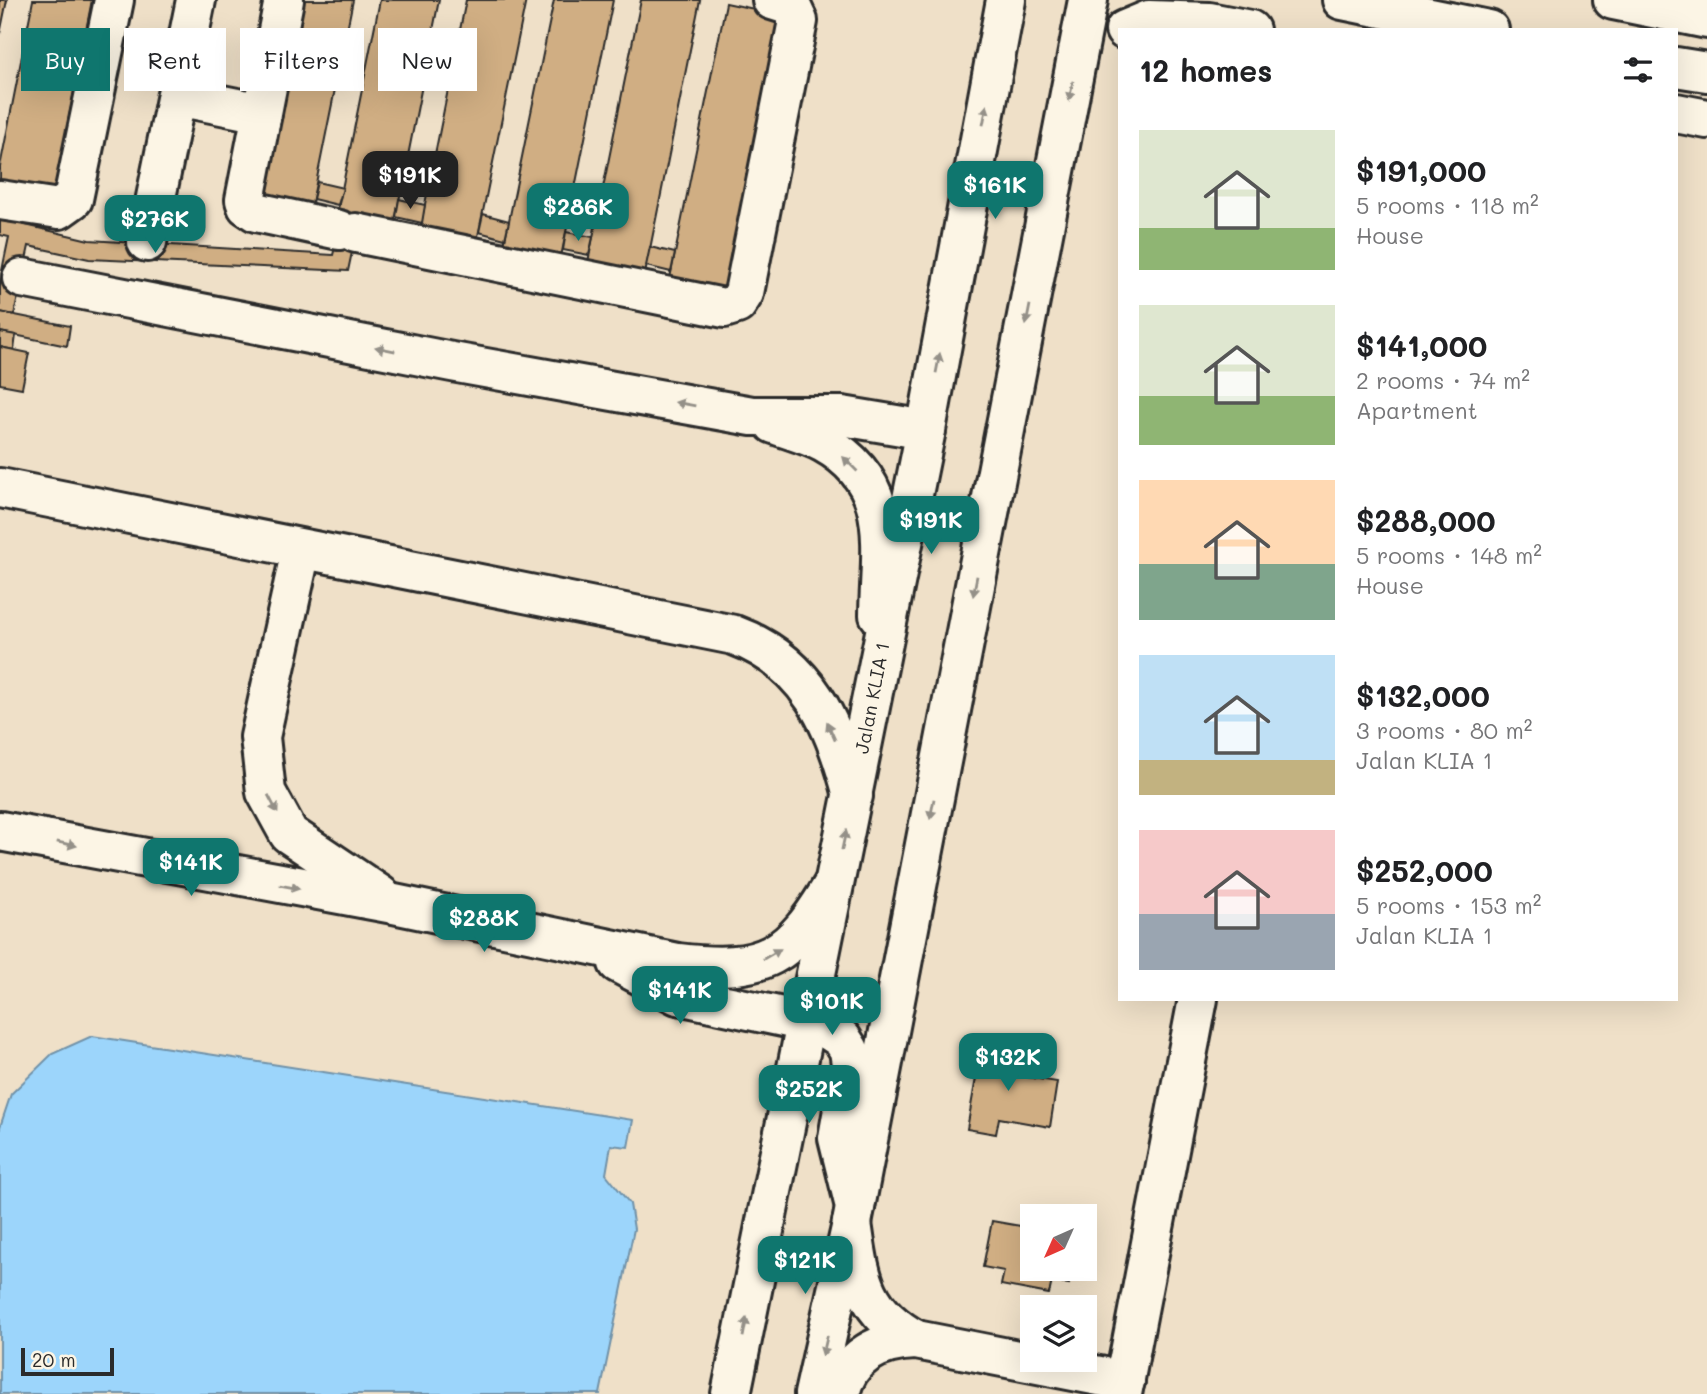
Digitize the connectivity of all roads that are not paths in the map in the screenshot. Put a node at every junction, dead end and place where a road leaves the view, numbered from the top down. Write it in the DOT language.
graph roads {
  1 [pos="114,0"];
  2 [pos="196,0"];
  3 [pos="284,0"];
  4 [pos="772,0"];
  5 [pos="1006,0"];
  6 [pos="1088,0"];
  7 [pos="1342,0"];
  8 [pos="1613,0"];
  9 [pos="1211,11"];
  10 [pos="1707,19"];
  11 [pos="1130,28"];
  12 [pos="1246,28"];
  13 [pos="1479,28"];
  14 [pos="1118,33"];
  15 [pos="1079,48"];
  16 [pos="1678,67"];
  17 [pos="1707,72"];
  18 [pos="177,96"];
  19 [pos="262,113"];
  20 [pos="1678,113"];
  21 [pos="1707,119"];
  22 [pos="0,200"];
  23 [pos="8,276"];
  24 [pos="135,300"];
  25 [pos="752,416"];
  26 [pos="926,430"];
  27 [pos="0,488"];
  28 [pos="301,550"];
  29 [pos="878,670"];
  30 [pos="853,796"];
  31 [pos="0,831"];
  32 [pos="835,881"];
  33 [pos="394,904"];
  34 [pos="586,945"];
  35 [pos="1198,1001"];
  36 [pos="805,1021"];
  37 [pos="854,1215"];
  38 [pos="916,1340"];
  39 [pos="1124,1387"];
  40 [pos="731,1394"];
  41 [pos="814,1394"];
  42 [pos="840,1394"];
  1 -- 22 [label="main road"];
  2 -- 18 [label="main road"];
  3 -- 19 [label="main road"];
  4 -- 19 [label="main road"];
  26 -- 5 [label="main road, Jalan KLIA 1, one-way"];
  6 -- 15 [label="main road"];
  7 -- 13 [label="main road"];
  8 -- 10 [label="main road"];
  9 -- 11 [label="main road"];
  9 -- 12 [label="main road"];
  14 -- 15 [label="main road"];
  15 -- 37 [label="main road, one-way"];
  16 -- 17 [label="main road"];
  18 -- 19 [label="main road"];
  18 -- 24 [label="main road"];
  20 -- 21 [label="main road"];
  23 -- 24 [label="main road"];
  25 -- 24 [label="main road, one-way"];
  25 -- 26 [label="main road"];
  29 -- 25 [label="main road, one-way"];
  26 -- 29 [label="main road, Jalan KLIA 1"];
  27 -- 28 [label="main road"];
  30 -- 28 [label="main road, one-way"];
  28 -- 33 [label="main road, one-way"];
  29 -- 30 [label="main road, Jalan KLIA 1"];
  32 -- 30 [label="main road, Jalan KLIA 1, one-way"];
  31 -- 33 [label="main road, one-way"];
  34 -- 32 [label="main road, one-way"];
  32 -- 36 [label="main road, Jalan KLIA 1"];
  33 -- 34 [label="main road"];
  34 -- 36 [label="main road"];
  35 -- 39 [label="main road"];
  36 -- 37 [label="main road"];
  40 -- 36 [label="main road, Jalan KLIA 1, one-way"];
  37 -- 38 [label="main road"];
  37 -- 41 [label="main road, one-way"];
  38 -- 39 [label="main road"];
  38 -- 42 [label="main road"];
}
